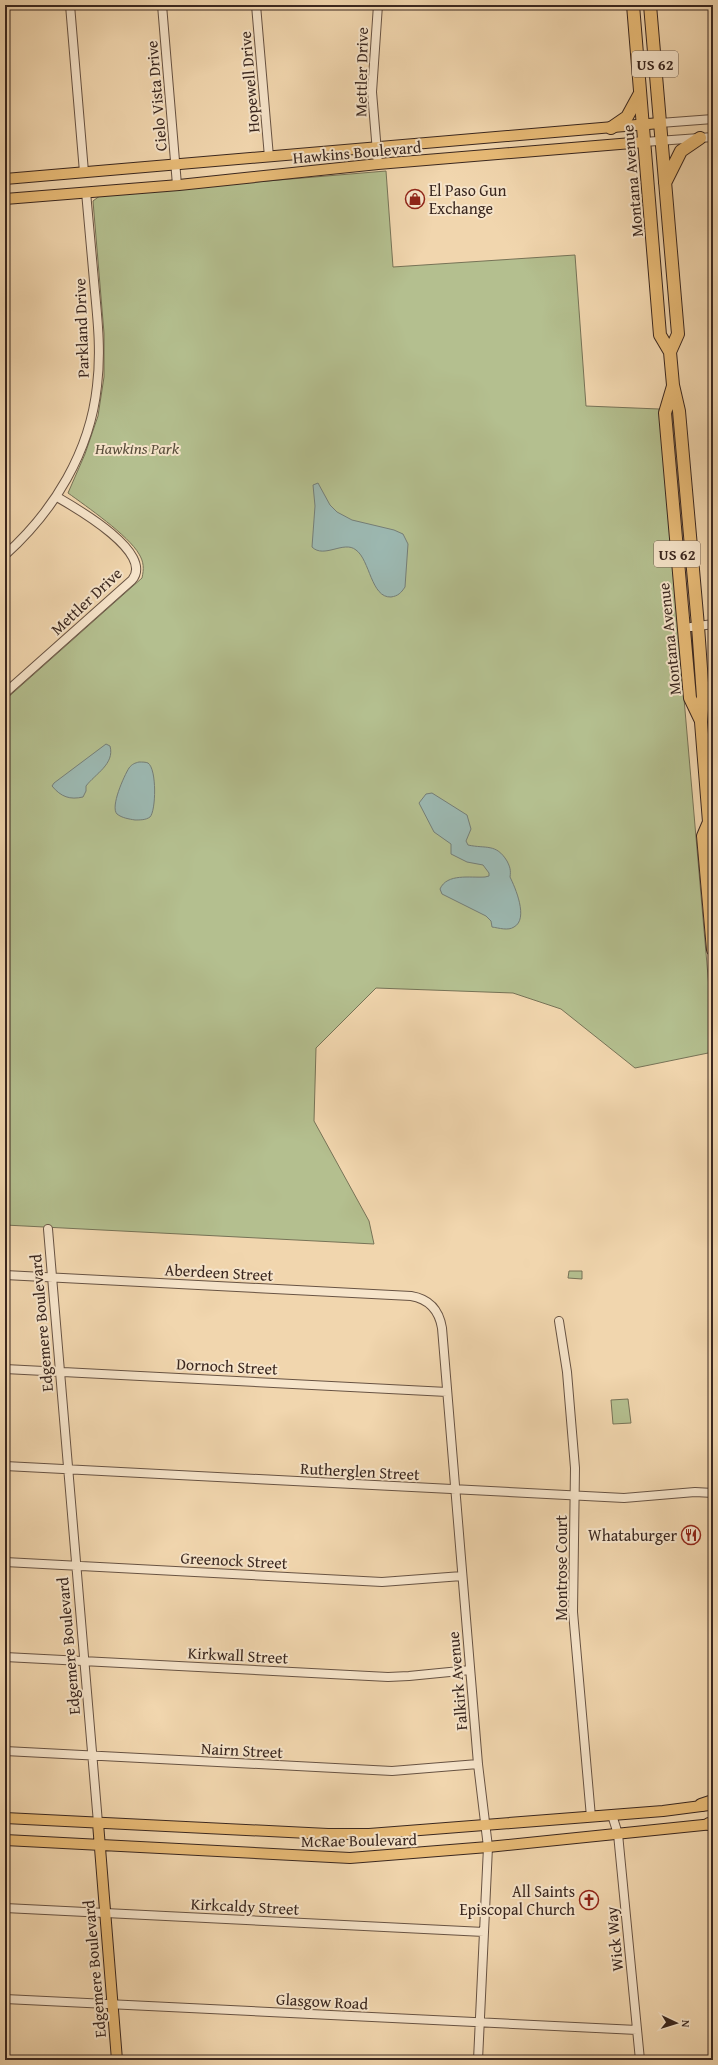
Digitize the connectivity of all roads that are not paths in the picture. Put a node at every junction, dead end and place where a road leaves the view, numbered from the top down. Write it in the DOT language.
graph roads {
  1 [pos="70,5"];
  2 [pos="162,5"];
  3 [pos="256,5"];
  4 [pos="378,5"];
  5 [pos="633,5"];
  6 [pos="650,5"];
  7 [pos="640,92"];
  8 [pos="713,119"];
  9 [pos="660,123"];
  10 [pos="643,125"];
  11 [pos="611,128"];
  12 [pos="512,136"];
  13 [pos="713,137"];
  14 [pos="700,138"];
  15 [pos="662,140"];
  16 [pos="644,142"];
  17 [pos="377,149"];
  18 [pos="514,153"];
  19 [pos="269,157"];
  20 [pos="175,164"];
  21 [pos="378,164"];
  22 [pos="84,172"];
  23 [pos="5,179"];
  24 [pos="665,184"];
  25 [pos="177,185"];
  26 [pos="86,192"];
  27 [pos="5,199"];
  28 [pos="670,352"];
  29 [pos="672,390"];
  30 [pos="57,497"];
  31 [pos="5,555"];
  32 [pos="713,624"];
  33 [pos="694,627"];
  34 [pos="5,693"];
  35 [pos="700,719"];
  36 [pos="712,823"];
  37 [pos="713,950"];
  38 [pos="48,1229"];
  39 [pos="5,1275"];
  40 [pos="52,1277"];
  41 [pos="430,1304"];
  42 [pos="559,1321"];
  43 [pos="5,1369"];
  44 [pos="60,1372"];
  45 [pos="447,1392"];
  46 [pos="5,1466"];
  47 [pos="68,1469"];
  48 [pos="455,1490"];
  49 [pos="713,1492"];
  50 [pos="576,1496"];
  51 [pos="5,1562"];
  52 [pos="75,1566"];
  53 [pos="462,1576"];
  54 [pos="5,1657"];
  55 [pos="84,1660"];
  56 [pos="470,1670"];
  57 [pos="5,1751"];
  58 [pos="92,1756"];
  59 [pos="478,1764"];
  60 [pos="709,1804"];
  61 [pos="612,1815"];
  62 [pos="591,1817"];
  63 [pos="5,1818"];
  64 [pos="98,1823"];
  65 [pos="712,1824"];
  66 [pos="485,1826"];
  67 [pos="618,1834"];
  68 [pos="5,1840"];
  69 [pos="99,1846"];
  70 [pos="488,1847"];
  71 [pos="5,1908"];
  72 [pos="104,1913"];
  73 [pos="484,1932"];
  74 [pos="5,1999"];
  75 [pos="112,2005"];
  76 [pos="480,2023"];
  77 [pos="637,2030"];
  78 [pos="117,2060"];
  79 [pos="478,2060"];
  80 [pos="640,2060"];
  1 -- 22 [label="street"];
  2 -- 20 [label="street, Cielo Vista Drive"];
  3 -- 19 [label="street, Hopewell Drive"];
  4 -- 17 [label="street, Mettler Drive"];
  5 -- 7 [label="highway, Montana Avenue / US 62"];
  6 -- 9 [label="highway, Montana Avenue / US 62"];
  7 -- 10 [label="highway, Montana Avenue / US 62"];
  7 -- 11 [label="highway"];
  8 -- 9 [label="street, Hawkins Boulevard"];
  9 -- 10 [label="main road, Hawkins Boulevard"];
  9 -- 15 [label="highway, Montana Avenue / US 62"];
  10 -- 11 [label="main road, Hawkins Boulevard"];
  10 -- 16 [label="highway, Montana Avenue / US 62"];
  11 -- 12 [label="main road, Hawkins Boulevard"];
  12 -- 17 [label="main road, Hawkins Boulevard"];
  12 -- 18 [label="main road"];
  13 -- 14 [label="street, Hawkins Boulevard"];
  14 -- 15 [label="street, Hawkins Boulevard"];
  14 -- 24 [label="highway"];
  15 -- 16 [label="street, Hawkins Boulevard"];
  15 -- 24 [label="highway, Montana Avenue / US 62"];
  16 -- 18 [label="main road, Hawkins Boulevard"];
  16 -- 28 [label="highway, Montana Avenue / US 62"];
  17 -- 19 [label="main road, Hawkins Boulevard"];
  17 -- 21 [label="street, Mettler Drive"];
  18 -- 21 [label="main road, Hawkins Boulevard"];
  19 -- 20 [label="main road, Hawkins Boulevard"];
  20 -- 22 [label="main road, Hawkins Boulevard"];
  20 -- 25 [label="street, Cielo Vista Drive"];
  21 -- 25 [label="main road, Hawkins Boulevard"];
  22 -- 23 [label="main road, Hawkins Boulevard"];
  24 -- 28 [label="highway, Montana Avenue / US 62"];
  25 -- 26 [label="main road, Hawkins Boulevard"];
  26 -- 27 [label="main road, Hawkins Boulevard"];
  26 -- 30 [label="street, Parkland Drive"];
  28 -- 29 [label="highway, Montana Avenue / US 62"];
  29 -- 33 [label="highway, Montana Avenue / US 62"];
  29 -- 35 [label="highway, Montana Avenue / US 62"];
  30 -- 31 [label="street, Parkland Drive"];
  30 -- 34 [label="street, Mettler Drive"];
  32 -- 33 [label="street"];
  33 -- 35 [label="highway, Montana Avenue"];
  35 -- 36 [label="highway, Montana Avenue / US 62"];
  36 -- 37 [label="highway, Montana Avenue / US 62"];
  38 -- 40 [label="street, Edgemere Boulevard"];
  39 -- 40 [label="street, Aberdeen Street"];
  40 -- 41 [label="street, Aberdeen Street"];
  40 -- 44 [label="street, Edgemere Boulevard"];
  41 -- 45 [label="street, Falkirk Avenue"];
  42 -- 50 [label="street, Montrose Court"];
  43 -- 44 [label="street, Dornoch Street"];
  44 -- 45 [label="street, Dornoch Street"];
  44 -- 47 [label="street, Edgemere Boulevard"];
  45 -- 48 [label="street, Falkirk Avenue"];
  46 -- 47 [label="street, Rutherglen Street"];
  47 -- 48 [label="street, Rutherglen Street"];
  47 -- 52 [label="street, Edgemere Boulevard"];
  48 -- 50 [label="street, Rutherglen Street"];
  48 -- 53 [label="street, Falkirk Avenue"];
  49 -- 50 [label="street, Rutherglen Street"];
  50 -- 62 [label="street, Montrose Court"];
  51 -- 52 [label="street, Greenock Street"];
  52 -- 53 [label="street, Greenock Street"];
  52 -- 55 [label="street, Edgemere Boulevard"];
  53 -- 56 [label="street, Falkirk Avenue"];
  54 -- 55 [label="street, Kirkwall Street"];
  55 -- 56 [label="street, Kirkwall Street"];
  55 -- 58 [label="street, Edgemere Boulevard"];
  56 -- 59 [label="street, Falkirk Avenue"];
  57 -- 58 [label="street, Nairn Street"];
  58 -- 59 [label="street, Nairn Street"];
  58 -- 64 [label="street, Edgemere Boulevard"];
  59 -- 66 [label="street, Falkirk Avenue"];
  60 -- 61 [label="main road, McRae Boulevard"];
  61 -- 62 [label="main road, McRae Boulevard"];
  61 -- 67 [label="street, Wick Way"];
  62 -- 66 [label="main road, McRae Boulevard"];
  63 -- 64 [label="main road, McRae Boulevard"];
  64 -- 66 [label="main road, McRae Boulevard"];
  64 -- 69 [label="main road, Edgemere Boulevard"];
  65 -- 67 [label="main road, McRae Boulevard"];
  66 -- 70 [label="street, Falkirk Avenue"];
  67 -- 70 [label="main road, McRae Boulevard"];
  67 -- 77 [label="street, Wick Way"];
  68 -- 69 [label="main road, McRae Boulevard"];
  69 -- 70 [label="main road, McRae Boulevard"];
  69 -- 72 [label="main road, Edgemere Boulevard"];
  70 -- 73 [label="street, Falkirk Avenue"];
  71 -- 72 [label="street, Kirkcaldy Street"];
  72 -- 73 [label="street, Kirkcaldy Street"];
  72 -- 75 [label="main road, Edgemere Boulevard"];
  73 -- 76 [label="street, Falkirk Avenue"];
  74 -- 75 [label="street, Glasgow Road"];
  75 -- 76 [label="street, Glasgow Road"];
  75 -- 78 [label="main road, Edgemere Boulevard"];
  76 -- 77 [label="street, Glasgow Road"];
  76 -- 79 [label="street, Falkirk Avenue"];
  77 -- 80 [label="street, Wick Way"];
}
